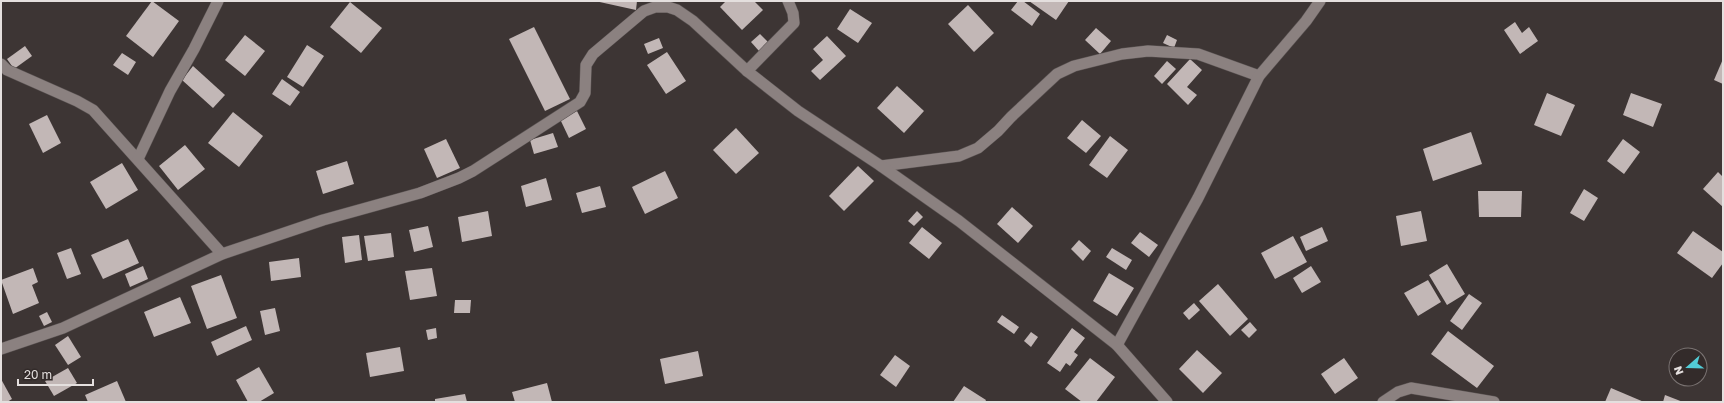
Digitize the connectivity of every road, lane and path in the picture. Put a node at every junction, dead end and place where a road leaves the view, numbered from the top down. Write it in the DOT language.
graph roads {
  1 [pos="218,1"];
  2 [pos="788,1"];
  3 [pos="1320,1"];
  4 [pos="1,64"];
  5 [pos="747,71"];
  6 [pos="1259,76"];
  7 [pos="138,159"];
  8 [pos="881,166"];
  9 [pos="222,254"];
  10 [pos="1117,345"];
  11 [pos="1,350"];
  12 [pos="1167,402"];
  13 [pos="1383,402"];
  14 [pos="1494,402"];
  1 -- 7 [label="street"];
  2 -- 5 [label="street"];
  3 -- 6 [label="street"];
  4 -- 7 [label="street"];
  5 -- 8 [label="street"];
  5 -- 9 [label="street"];
  6 -- 8 [label="street"];
  6 -- 10 [label="street"];
  7 -- 9 [label="street"];
  8 -- 10 [label="street"];
  9 -- 11 [label="street"];
  10 -- 12 [label="street"];
  13 -- 14 [label="street"];
}
